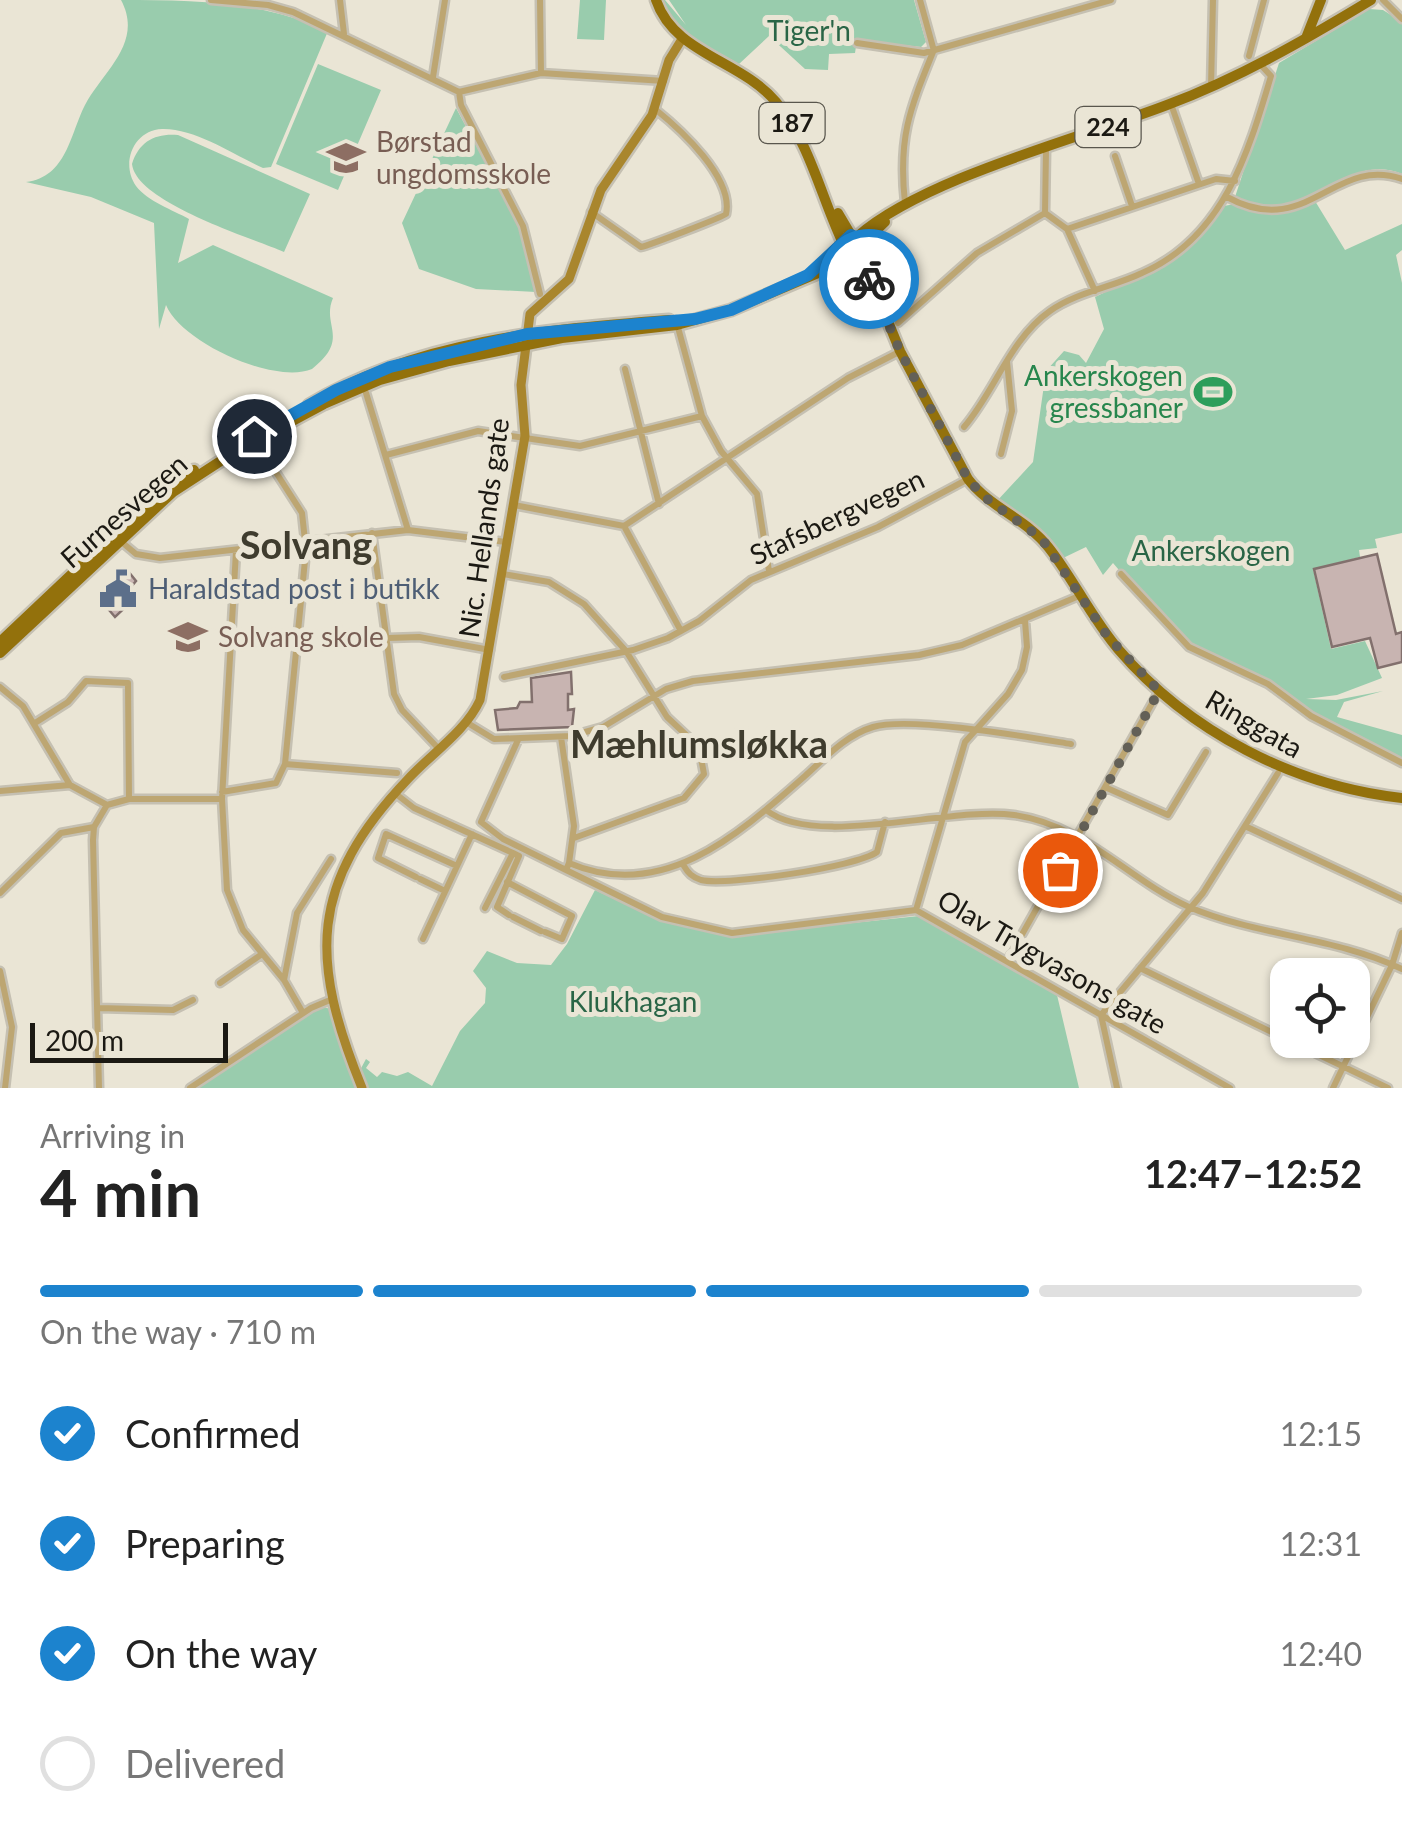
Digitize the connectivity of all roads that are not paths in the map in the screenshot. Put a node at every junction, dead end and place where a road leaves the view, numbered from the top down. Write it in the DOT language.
graph roads {
  1 [pos="211,0"];
  2 [pos="340,0"];
  3 [pos="445,0"];
  4 [pos="540,0"];
  5 [pos="656,0"];
  6 [pos="920,0"];
  7 [pos="1111,0"];
  8 [pos="1213,0"];
  9 [pos="1264,0"];
  10 [pos="1321,0"];
  11 [pos="1371,0"];
  12 [pos="1383,0"];
  13 [pos="1402,19"];
  14 [pos="344,35"];
  15 [pos="682,39"];
  16 [pos="1306,39"];
  17 [pos="857,42"];
  18 [pos="934,51"];
  19 [pos="1249,56"];
  20 [pos="1260,64"];
  21 [pos="541,73"];
  22 [pos="433,77"];
  23 [pos="664,80"];
  24 [pos="1211,86"];
  25 [pos="459,92"];
  26 [pos="1170,104"];
  27 [pos="655,109"];
  28 [pos="1046,150"];
  29 [pos="1115,156"];
  30 [pos="1402,179"];
  31 [pos="1236,180"];
  32 [pos="1200,184"];
  33 [pos="1227,197"];
  34 [pos="905,205"];
  35 [pos="1132,206"];
  36 [pos="591,212"];
  37 [pos="1046,212"];
  38 [pos="1067,229"];
  39 [pos="851,240"];
  40 [pos="854,257"];
  41 [pos="808,275"];
  42 [pos="1094,291"];
  43 [pos="540,294"];
  44 [pos="677,322"];
  45 [pos="898,323"];
  46 [pos="526,339"];
  47 [pos="900,351"];
  48 [pos="1007,360"];
  49 [pos="624,369"];
  50 [pos="366,393"];
  51 [pos="702,416"];
  52 [pos="964,428"];
  53 [pos="640,430"];
  54 [pos="525,436"];
  55 [pos="261,449"];
  56 [pos="1001,454"];
  57 [pos="386,456"];
  58 [pos="728,459"];
  59 [pos="968,479"];
  60 [pos="514,504"];
  61 [pos="659,504"];
  62 [pos="624,526"];
  63 [pos="408,530"];
  64 [pos="372,533"];
  65 [pos="116,537"];
  66 [pos="508,542"];
  67 [pos="305,544"];
  68 [pos="236,551"];
  69 [pos="768,571"];
  70 [pos="503,574"];
  71 [pos="1121,574"];
  72 [pos="1079,596"];
  73 [pos="1026,621"];
  74 [pos="681,632"];
  75 [pos="388,638"];
  76 [pos="0,642"];
  77 [pos="490,650"];
  78 [pos="626,651"];
  79 [pos="0,654"];
  80 [pos="504,677"];
  81 [pos="0,687"];
  82 [pos="1159,691"];
  83 [pos="652,698"];
  84 [pos="466,722"];
  85 [pos="34,724"];
  86 [pos="971,731"];
  87 [pos="560,737"];
  88 [pos="518,739"];
  89 [pos="1071,744"];
  90 [pos="438,748"];
  91 [pos="1206,752"];
  92 [pos="1402,763"];
  93 [pos="285,764"];
  94 [pos="397,773"];
  95 [pos="1278,773"];
  96 [pos="70,785"];
  97 [pos="1107,788"];
  98 [pos="0,791"];
  99 [pos="394,793"];
  100 [pos="222,796"];
  101 [pos="1402,798"];
  102 [pos="129,800"];
  103 [pos="107,805"];
  104 [pos="766,810"];
  105 [pos="945,817"];
  106 [pos="885,822"];
  107 [pos="94,827"];
  108 [pos="1246,827"];
  109 [pos="472,834"];
  110 [pos="1080,836"];
  111 [pos="574,838"];
  112 [pos="513,853"];
  113 [pos="331,858"];
  114 [pos="457,866"];
  115 [pos="567,866"];
  116 [pos="684,866"];
  117 [pos="506,882"];
  118 [pos="445,892"];
  119 [pos="0,893"];
  120 [pos="1402,898"];
  121 [pos="1190,907"];
  122 [pos="485,908"];
  123 [pos="916,910"];
  124 [pos="1402,933"];
  125 [pos="423,939"];
  126 [pos="262,954"];
  127 [pos="1008,961"];
  128 [pos="1392,965"];
  129 [pos="1140,968"];
  130 [pos="0,970"];
  131 [pos="1402,970"];
  132 [pos="284,980"];
  133 [pos="220,983"];
  134 [pos="193,1000"];
  135 [pos="330,1000"];
  136 [pos="99,1008"];
  137 [pos="303,1013"];
  138 [pos="1101,1015"];
  139 [pos="1270,1031"];
  140 [pos="1326,1058"];
  141 [pos="1343,1066"];
  142 [pos="5,1088"];
  143 [pos="98,1088"];
  144 [pos="190,1088"];
  145 [pos="362,1088"];
  146 [pos="1116,1088"];
  147 [pos="1230,1088"];
  148 [pos="1333,1088"];
  149 [pos="1388,1088"];
  1 -- 14 [label="street"];
  2 -- 14 [label="street"];
  3 -- 22 [label="street"];
  4 -- 21 [label="street"];
  5 -- 15 [label="main road, 187"];
  6 -- 18 [label="street"];
  7 -- 18 [label="street"];
  8 -- 24 [label="street"];
  9 -- 19 [label="street"];
  10 -- 16 [label="main road"];
  11 -- 16 [label="main road, Furnesvegen / 224"];
  12 -- 13 [label="street"];
  14 -- 22 [label="street"];
  15 -- 23 [label="main road"];
  15 -- 39 [label="main road, 187"];
  16 -- 20 [label="main road, Furnesvegen / 224"];
  17 -- 18 [label="street"];
  18 -- 34 [label="street"];
  20 -- 24 [label="main road, Furnesvegen / 224"];
  20 -- 31 [label="street"];
  21 -- 23 [label="street"];
  21 -- 25 [label="street"];
  22 -- 25 [label="street"];
  23 -- 27 [label="main road"];
  24 -- 26 [label="main road, Furnesvegen / 224"];
  25 -- 43 [label="street"];
  26 -- 28 [label="main road, Furnesvegen / 224"];
  26 -- 32 [label="street"];
  27 -- 36 [label="main road"];
  27 -- 36 [label="street"];
  28 -- 34 [label="main road, Furnesvegen / 224"];
  28 -- 37 [label="street"];
  29 -- 35 [label="street"];
  30 -- 33 [label="street"];
  31 -- 32 [label="street"];
  31 -- 33 [label="street"];
  32 -- 35 [label="street"];
  33 -- 42 [label="street"];
  34 -- 39 [label="main road, Furnesvegen / 224"];
  35 -- 38 [label="street"];
  36 -- 46 [label="main road"];
  37 -- 38 [label="street"];
  37 -- 45 [label="street"];
  38 -- 42 [label="street"];
  39 -- 40 [label="main road"];
  39 -- 40 [label="main road, Ringgata"];
  39 -- 41 [label="main road, Furnesvegen / 224"];
  40 -- 41 [label="main road, Furnesvegen / 224"];
  40 -- 47 [label="main road, Ringgata"];
  41 -- 44 [label="main road, Furnesvegen / 224"];
  42 -- 48 [label="street"];
  44 -- 46 [label="main road, Furnesvegen / 224"];
  44 -- 51 [label="street"];
  46 -- 54 [label="main road, Nic. Hellands gate"];
  46 -- 65 [label="main road, Furnesvegen / 224"];
  47 -- 58 [label="street"];
  47 -- 59 [label="main road, Ringgata"];
  48 -- 52 [label="street"];
  48 -- 56 [label="street"];
  49 -- 53 [label="street"];
  50 -- 57 [label="street"];
  51 -- 53 [label="street"];
  51 -- 58 [label="street"];
  53 -- 54 [label="street"];
  53 -- 61 [label="street"];
  54 -- 57 [label="street"];
  54 -- 60 [label="main road, Nic. Hellands gate"];
  55 -- 67 [label="street"];
  57 -- 63 [label="street"];
  58 -- 61 [label="street"];
  58 -- 69 [label="street"];
  59 -- 69 [label="street, Stafsbergvegen"];
  59 -- 72 [label="main road, Ringgata"];
  60 -- 62 [label="street"];
  60 -- 66 [label="main road, Nic. Hellands gate"];
  61 -- 62 [label="street"];
  62 -- 74 [label="street"];
  63 -- 64 [label="street"];
  63 -- 66 [label="street"];
  64 -- 67 [label="street"];
  64 -- 75 [label="street"];
  65 -- 68 [label="street"];
  65 -- 76 [label="main road, Furnesvegen / 224"];
  65 -- 79 [label="main road, Furnesvegen / 224"];
  66 -- 70 [label="main road, Nic. Hellands gate"];
  67 -- 68 [label="street"];
  67 -- 93 [label="street"];
  68 -- 100 [label="street"];
  69 -- 74 [label="street, Stafsbergvegen"];
  70 -- 77 [label="main road, Nic. Hellands gate"];
  70 -- 78 [label="street"];
  71 -- 92 [label="street"];
  72 -- 73 [label="street"];
  72 -- 82 [label="main road, Ringgata"];
  73 -- 83 [label="street"];
  73 -- 86 [label="street"];
  74 -- 78 [label="street, Stafsbergvegen"];
  75 -- 77 [label="street"];
  75 -- 90 [label="street"];
  77 -- 84 [label="main road, Nic. Hellands gate"];
  78 -- 80 [label="street, Stafsbergvegen"];
  78 -- 83 [label="street"];
  81 -- 85 [label="street"];
  82 -- 97 [label="street"];
  82 -- 101 [label="main road, Ringgata"];
  83 -- 87 [label="street"];
  83 -- 111 [label="street"];
  84 -- 88 [label="street"];
  84 -- 90 [label="main road"];
  85 -- 96 [label="street"];
  85 -- 102 [label="street"];
  86 -- 89 [label="street"];
  86 -- 104 [label="street"];
  86 -- 105 [label="street"];
  87 -- 88 [label="street"];
  87 -- 111 [label="street"];
  88 -- 115 [label="street, Olav Trygvasons gate"];
  90 -- 99 [label="main road"];
  91 -- 97 [label="street"];
  93 -- 94 [label="street"];
  93 -- 100 [label="street"];
  95 -- 108 [label="street"];
  96 -- 98 [label="street"];
  96 -- 103 [label="street"];
  97 -- 110 [label="street"];
  99 -- 109 [label="street"];
  99 -- 135 [label="main road"];
  100 -- 102 [label="street"];
  100 -- 126 [label="street"];
  102 -- 103 [label="street"];
  103 -- 107 [label="street"];
  104 -- 106 [label="street"];
  104 -- 116 [label="street"];
  105 -- 106 [label="street"];
  105 -- 110 [label="street"];
  105 -- 123 [label="street"];
  106 -- 116 [label="street"];
  107 -- 119 [label="street"];
  107 -- 136 [label="street"];
  108 -- 120 [label="street"];
  108 -- 121 [label="street"];
  109 -- 112 [label="street"];
  109 -- 114 [label="street"];
  110 -- 121 [label="street"];
  110 -- 127 [label="street"];
  111 -- 115 [label="street"];
  112 -- 117 [label="street"];
  112 -- 122 [label="street"];
  113 -- 132 [label="street"];
  114 -- 118 [label="street"];
  114 -- 118 [label="street"];
  115 -- 116 [label="street"];
  115 -- 123 [label="street, Olav Trygvasons gate"];
  117 -- 117 [label="street"];
  118 -- 125 [label="street"];
  121 -- 128 [label="street"];
  121 -- 129 [label="street"];
  123 -- 127 [label="street, Olav Trygvasons gate"];
  124 -- 128 [label="street"];
  126 -- 132 [label="street"];
  126 -- 133 [label="street"];
  127 -- 138 [label="street, Olav Trygvasons gate"];
  128 -- 131 [label="street"];
  128 -- 141 [label="street"];
  129 -- 138 [label="street"];
  129 -- 139 [label="street"];
  130 -- 142 [label="street"];
  132 -- 137 [label="street"];
  134 -- 136 [label="street"];
  135 -- 137 [label="street"];
  135 -- 145 [label="main road"];
  136 -- 143 [label="street"];
  137 -- 144 [label="street"];
  138 -- 146 [label="street"];
  138 -- 147 [label="street, Olav Trygvasons gate"];
  140 -- 141 [label="street"];
  141 -- 148 [label="street"];
  141 -- 149 [label="street"];
}
